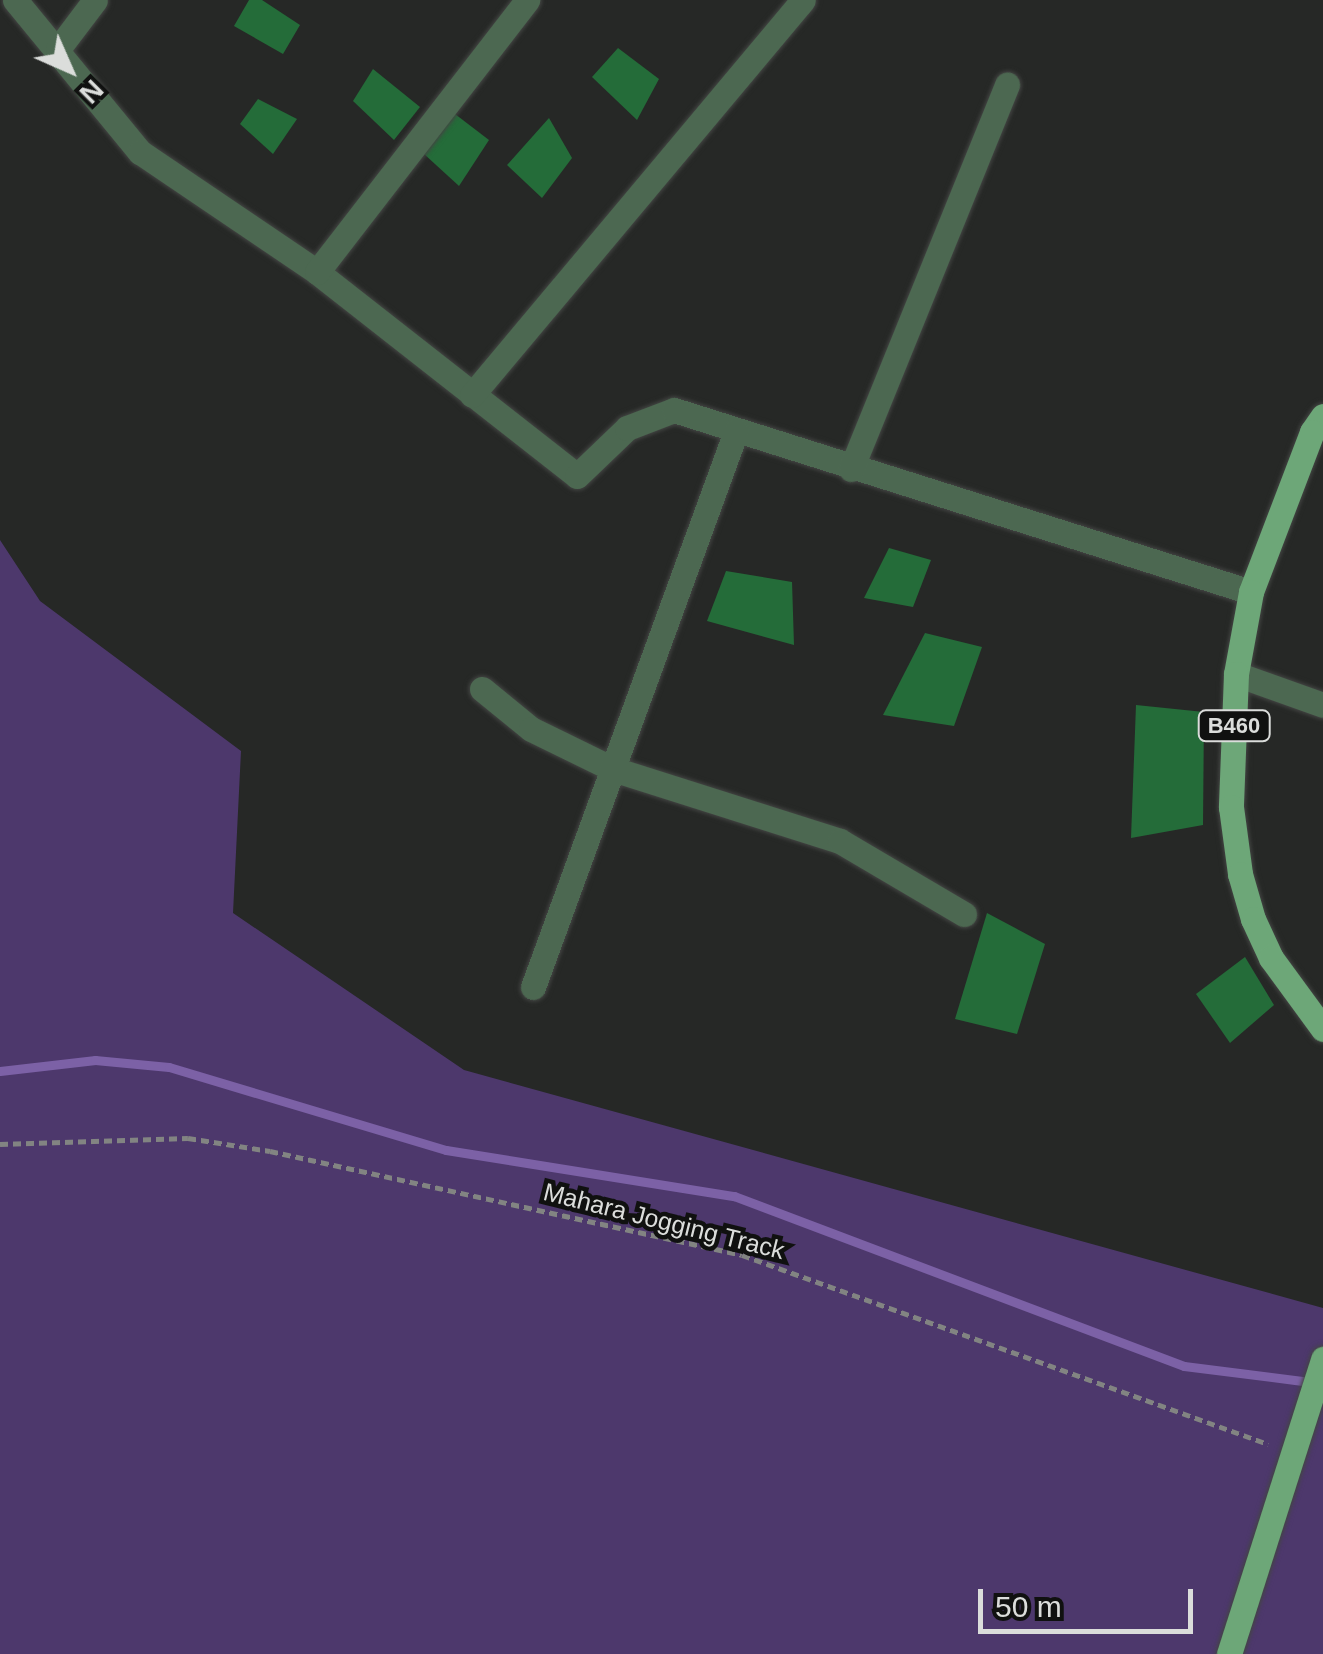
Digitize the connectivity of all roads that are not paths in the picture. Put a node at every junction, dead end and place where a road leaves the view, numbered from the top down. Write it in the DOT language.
graph roads {
  1 [pos="15,0"];
  2 [pos="95,0"];
  3 [pos="527,0"];
  4 [pos="804,0"];
  5 [pos="58,49"];
  6 [pos="1007,84"];
  7 [pos="317,272"];
  8 [pos="472,394"];
  9 [pos="1323,416"];
  10 [pos="736,431"];
  11 [pos="851,469"];
  12 [pos="1252,592"];
  13 [pos="1236,674"];
  14 [pos="482,689"];
  15 [pos="1323,705"];
  16 [pos="613,768"];
  17 [pos="964,914"];
  18 [pos="533,987"];
  19 [pos="1323,1029"];
  20 [pos="1323,1359"];
  21 [pos="1229,1654"];
  1 -- 5 [label="street"];
  2 -- 5 [label="street"];
  3 -- 7 [label="street"];
  4 -- 8 [label="street"];
  5 -- 7 [label="street"];
  6 -- 11 [label="street"];
  7 -- 8 [label="street"];
  8 -- 10 [label="street"];
  9 -- 12 [label="main road, B460"];
  10 -- 11 [label="street"];
  10 -- 16 [label="street"];
  11 -- 12 [label="street"];
  12 -- 13 [label="main road, B460"];
  13 -- 15 [label="street"];
  13 -- 19 [label="main road, B460"];
  14 -- 16 [label="street"];
  16 -- 17 [label="street"];
  16 -- 18 [label="street"];
  20 -- 21 [label="main road"];
}
